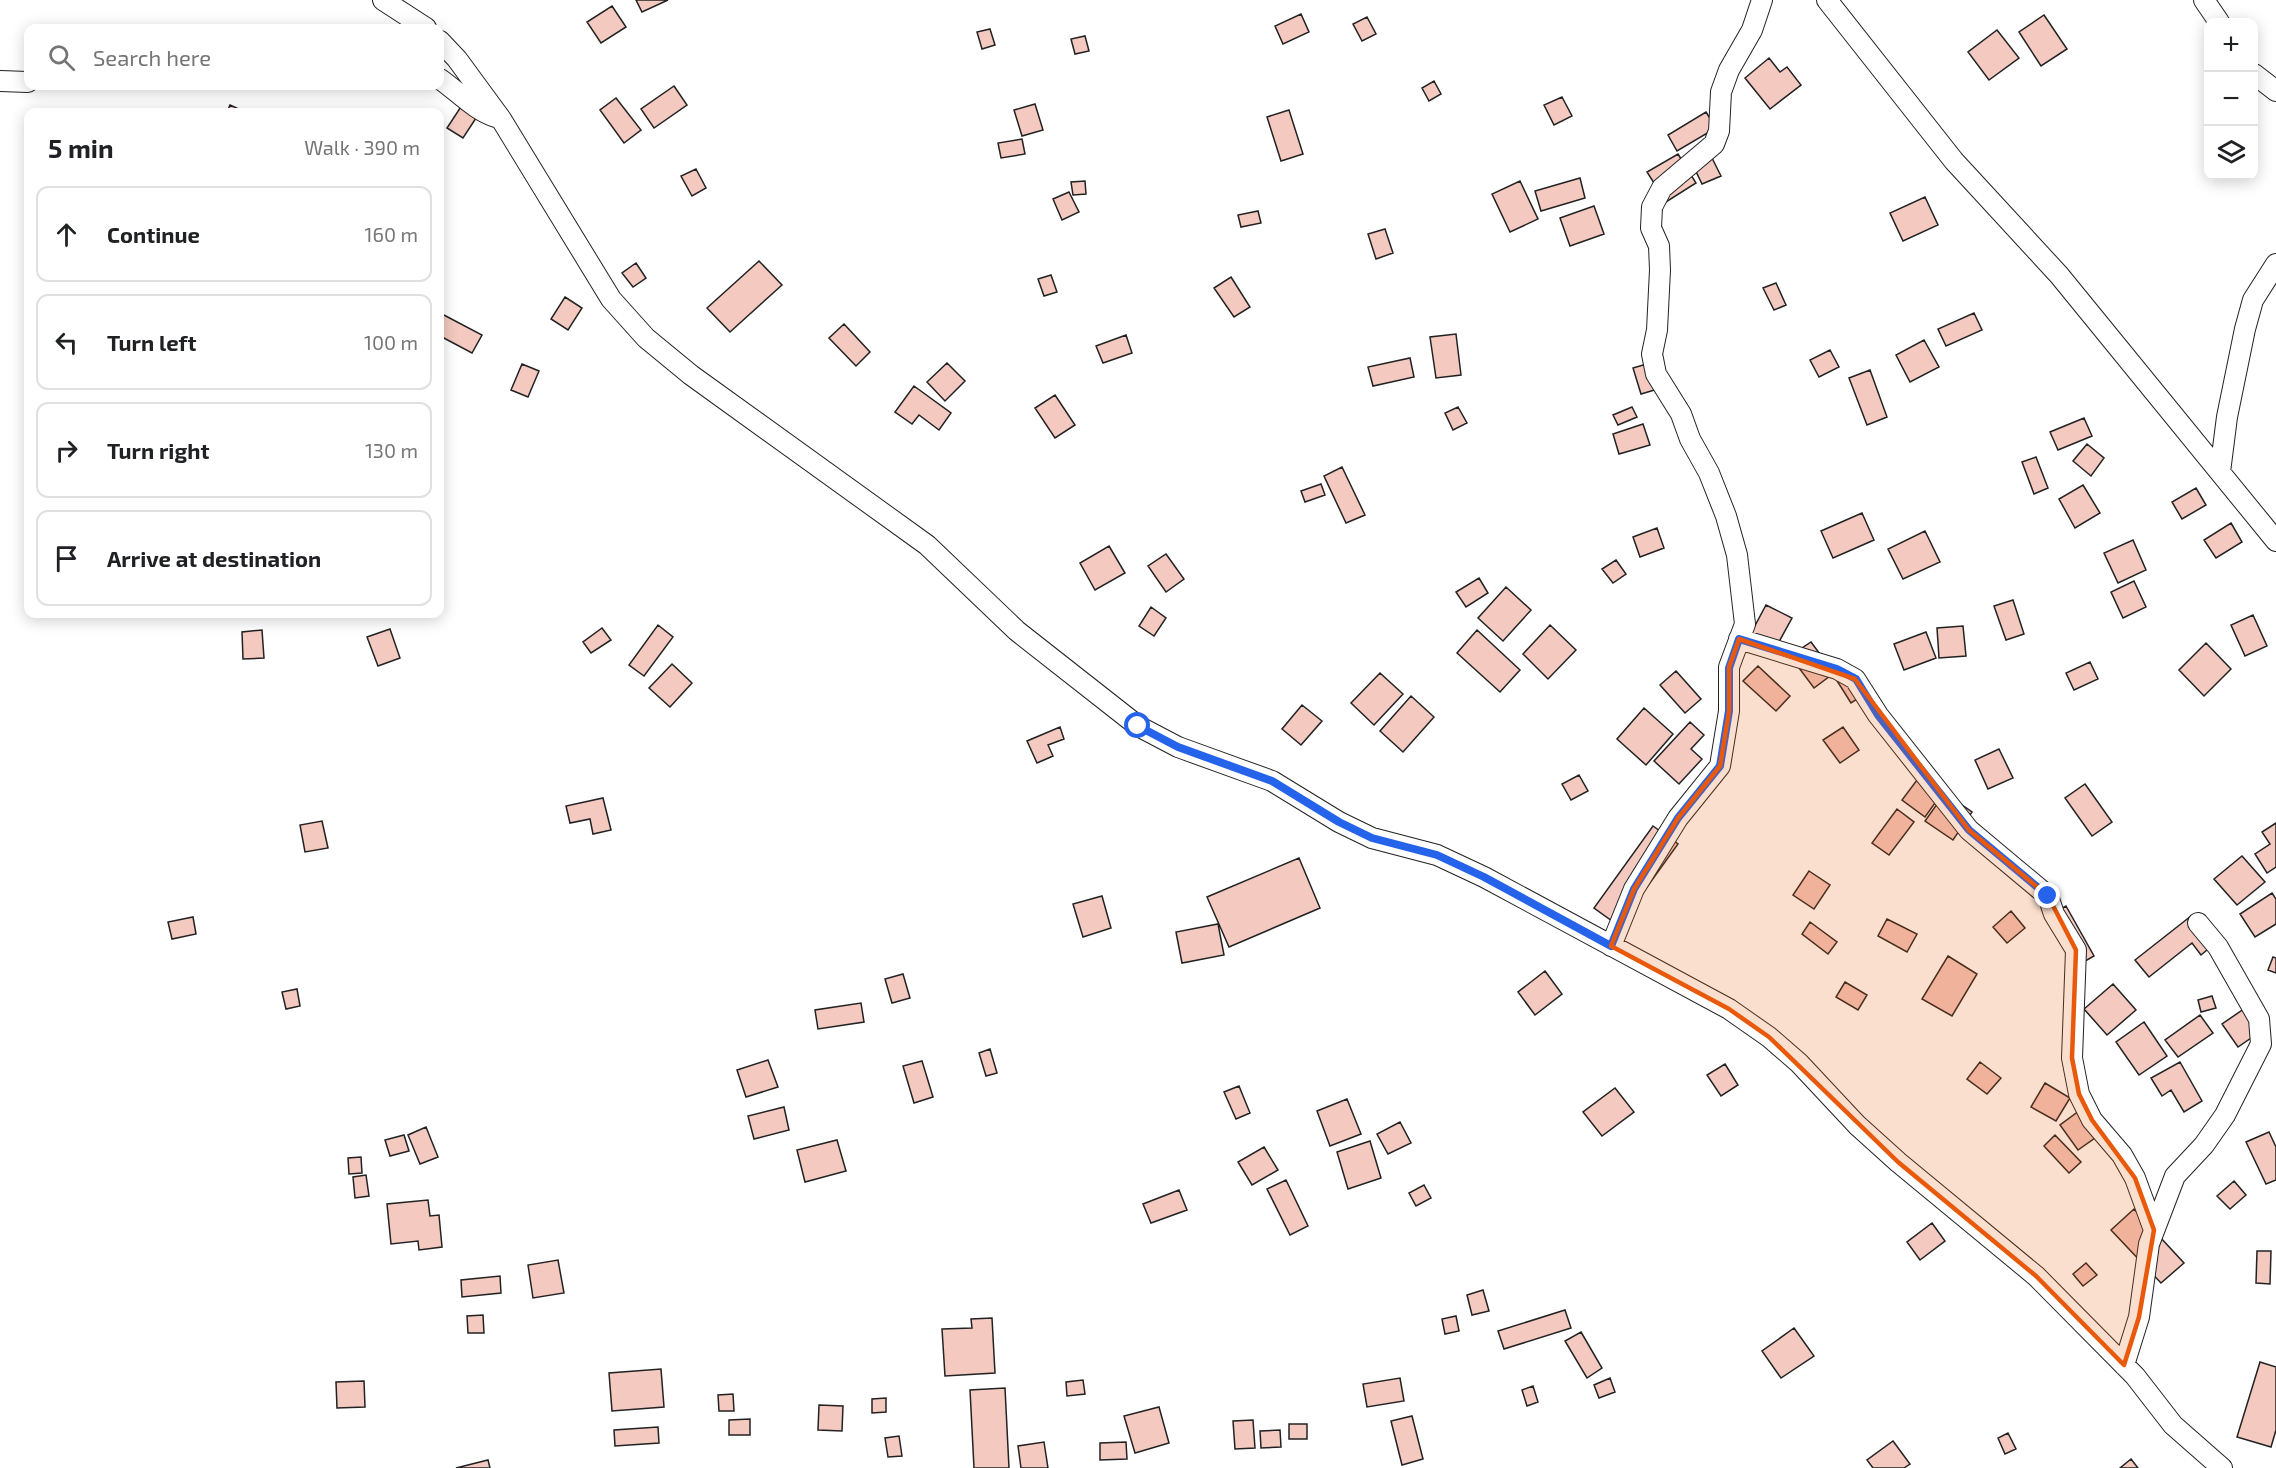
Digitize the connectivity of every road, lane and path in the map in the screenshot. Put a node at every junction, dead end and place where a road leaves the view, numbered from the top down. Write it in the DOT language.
graph roads {
  1 [pos="383,0"];
  2 [pos="1762,0"];
  3 [pos="1827,0"];
  4 [pos="2204,0"];
  5 [pos="2215,18"];
  6 [pos="420,24"];
  7 [pos="444,45"];
  8 [pos="2258,78"];
  9 [pos="0,81"];
  10 [pos="24,82"];
  11 [pos="444,82"];
  12 [pos="2276,91"];
  13 [pos="501,119"];
  14 [pos="2276,264"];
  15 [pos="2220,472"];
  16 [pos="2276,541"];
  17 [pos="1739,639"];
  18 [pos="2198,923"];
  19 [pos="1611,946"];
  20 [pos="2269,1037"];
  21 [pos="2154,1230"];
  22 [pos="2124,1365"];
  23 [pos="2222,1468"];
  1 -- 6 [label="street"];
  2 -- 17 [label="street"];
  3 -- 15 [label="street"];
  4 -- 5 [label="street"];
  7 -- 13 [label="street"];
  8 -- 12 [label="street"];
  9 -- 10 [label="street"];
  11 -- 13 [label="street"];
  13 -- 19 [label="street"];
  14 -- 15 [label="street"];
  15 -- 16 [label="street"];
  17 -- 19 [label="street"];
  17 -- 21 [label="street"];
  18 -- 20 [label="street"];
  19 -- 22 [label="street"];
  20 -- 21 [label="street"];
  21 -- 22 [label="street"];
  22 -- 23 [label="street"];
}
